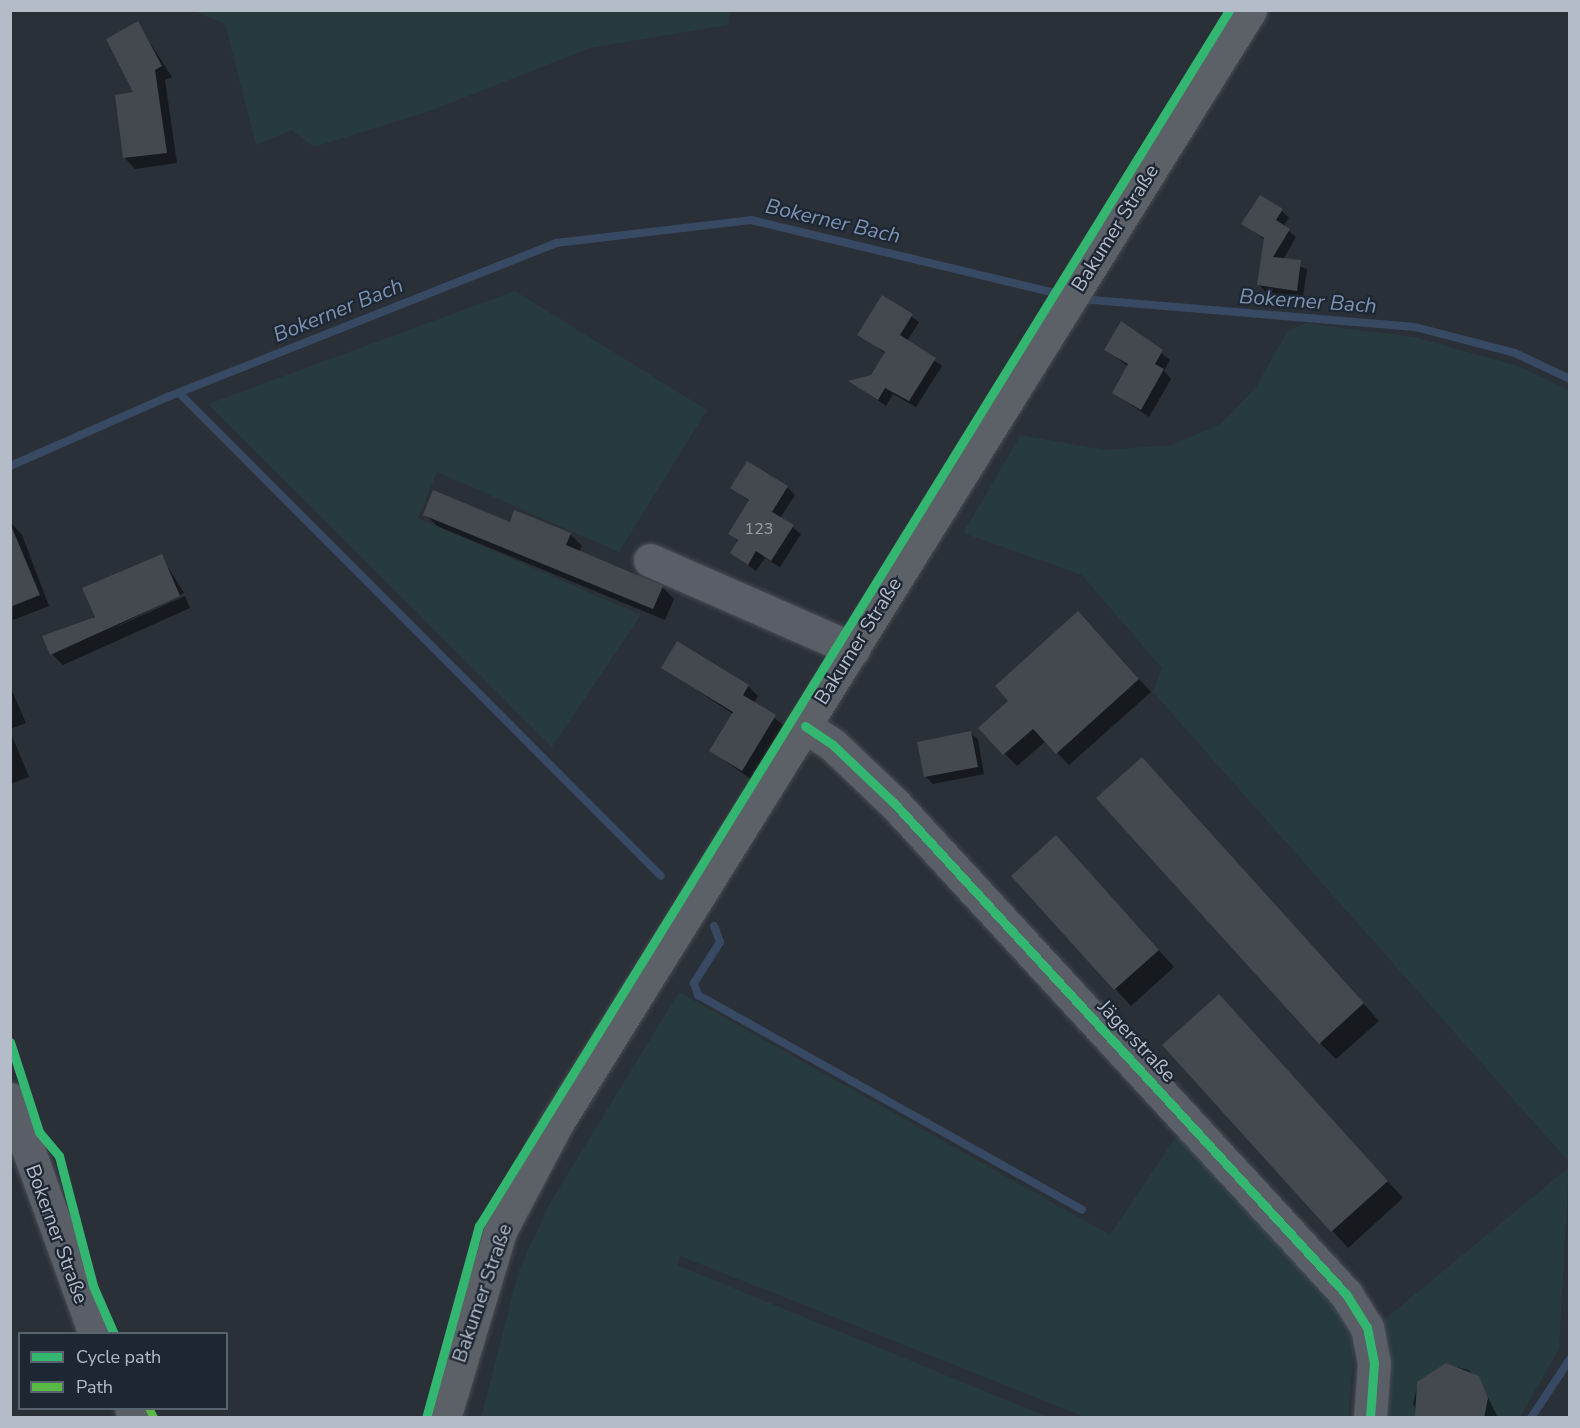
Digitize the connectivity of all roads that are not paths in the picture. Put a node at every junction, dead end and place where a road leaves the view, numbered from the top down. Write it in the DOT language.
graph roads {
  1 [pos="1250,10"];
  2 [pos="650,560"];
  3 [pos="853,649"];
  4 [pos="805,726"];
  5 [pos="10,1099"];
  6 [pos="94,1332"];
  7 [pos="444,1418"];
  8 [pos="1370,1418"];
  1 -- 3 [label="main road, Bakumer Straße"];
  2 -- 3 [label="street"];
  3 -- 4 [label="main road, Bakumer Straße"];
  4 -- 7 [label="main road, Bakumer Straße"];
  4 -- 8 [label="street, Jägerstraße"];
  5 -- 6 [label="street, Bokerner Straße"];
}
